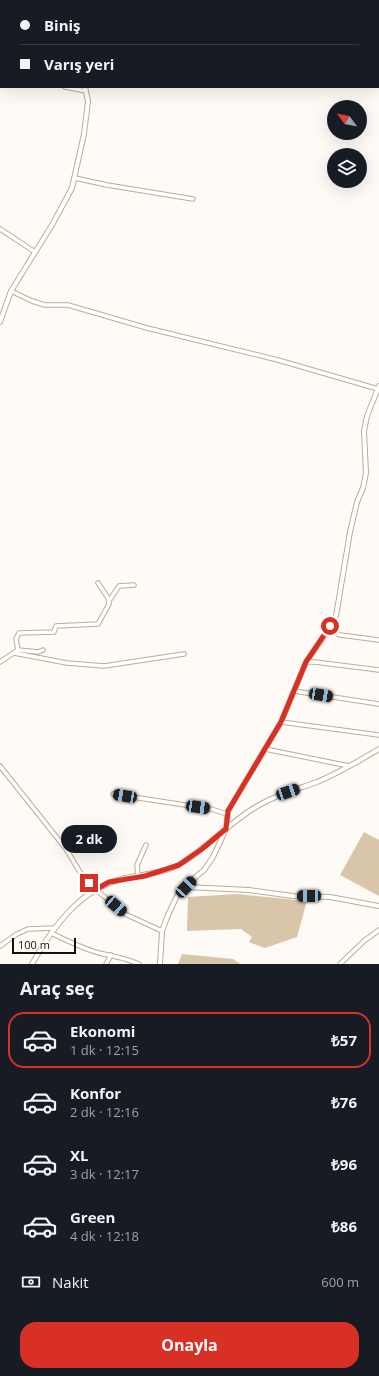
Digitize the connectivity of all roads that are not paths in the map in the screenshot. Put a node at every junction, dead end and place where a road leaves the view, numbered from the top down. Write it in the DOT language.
graph roads {
  1 [pos="76,88"];
  2 [pos="86,89"];
  3 [pos="75,178"];
  4 [pos="193,199"];
  5 [pos="0,229"];
  6 [pos="35,252"];
  7 [pos="11,291"];
  8 [pos="0,322"];
  9 [pos="378,388"];
  10 [pos="98,582"];
  11 [pos="134,585"];
  12 [pos="109,601"];
  13 [pos="330,626"];
  14 [pos="379,640"];
  15 [pos="18,650"];
  16 [pos="43,650"];
  17 [pos="14,653"];
  18 [pos="184,654"];
  19 [pos="0,662"];
  20 [pos="306,662"];
  21 [pos="379,670"];
  22 [pos="294,691"];
  23 [pos="379,704"];
  24 [pos="281,722"];
  25 [pos="379,735"];
  26 [pos="265,749"];
  27 [pos="379,749"];
  28 [pos="0,766"];
  29 [pos="349,766"];
  30 [pos="113,794"];
  31 [pos="227,814"];
  32 [pos="226,829"];
  33 [pos="146,845"];
  34 [pos="138,876"];
  35 [pos="186,887"];
  36 [pos="95,890"];
  37 [pos="379,906"];
  38 [pos="55,928"];
  39 [pos="379,930"];
  40 [pos="162,931"];
  41 [pos="51,933"];
  42 [pos="0,946"];
  43 [pos="111,955"];
  44 [pos="160,962"];
  45 [pos="32,964"];
  46 [pos="106,964"];
  47 [pos="139,964"];
  48 [pos="157,964"];
  49 [pos="340,964"];
  1 -- 2 [label="street"];
  2 -- 3 [label="street"];
  3 -- 4 [label="street"];
  3 -- 6 [label="street"];
  5 -- 6 [label="street"];
  6 -- 7 [label="street"];
  7 -- 8 [label="street"];
  7 -- 9 [label="street"];
  9 -- 13 [label="street"];
  10 -- 12 [label="street"];
  11 -- 12 [label="street"];
  12 -- 15 [label="street"];
  13 -- 14 [label="street"];
  13 -- 20 [label="street"];
  15 -- 16 [label="street"];
  15 -- 17 [label="street"];
  17 -- 18 [label="street"];
  17 -- 19 [label="street"];
  20 -- 21 [label="street"];
  20 -- 22 [label="street"];
  22 -- 23 [label="street"];
  22 -- 24 [label="street"];
  24 -- 25 [label="street"];
  24 -- 26 [label="street"];
  26 -- 29 [label="street"];
  26 -- 31 [label="street"];
  27 -- 29 [label="street"];
  28 -- 36 [label="street"];
  29 -- 32 [label="street"];
  30 -- 31 [label="street"];
  31 -- 32 [label="street"];
  32 -- 34 [label="street"];
  32 -- 35 [label="street"];
  33 -- 34 [label="street"];
  34 -- 36 [label="street"];
  35 -- 37 [label="street"];
  35 -- 40 [label="street"];
  36 -- 38 [label="street"];
  36 -- 40 [label="street"];
  38 -- 41 [label="street"];
  38 -- 42 [label="street"];
  39 -- 49 [label="street"];
  40 -- 44 [label="street"];
  41 -- 43 [label="street"];
  41 -- 45 [label="street"];
  43 -- 46 [label="street"];
  43 -- 47 [label="street"];
  44 -- 48 [label="street"];
}
